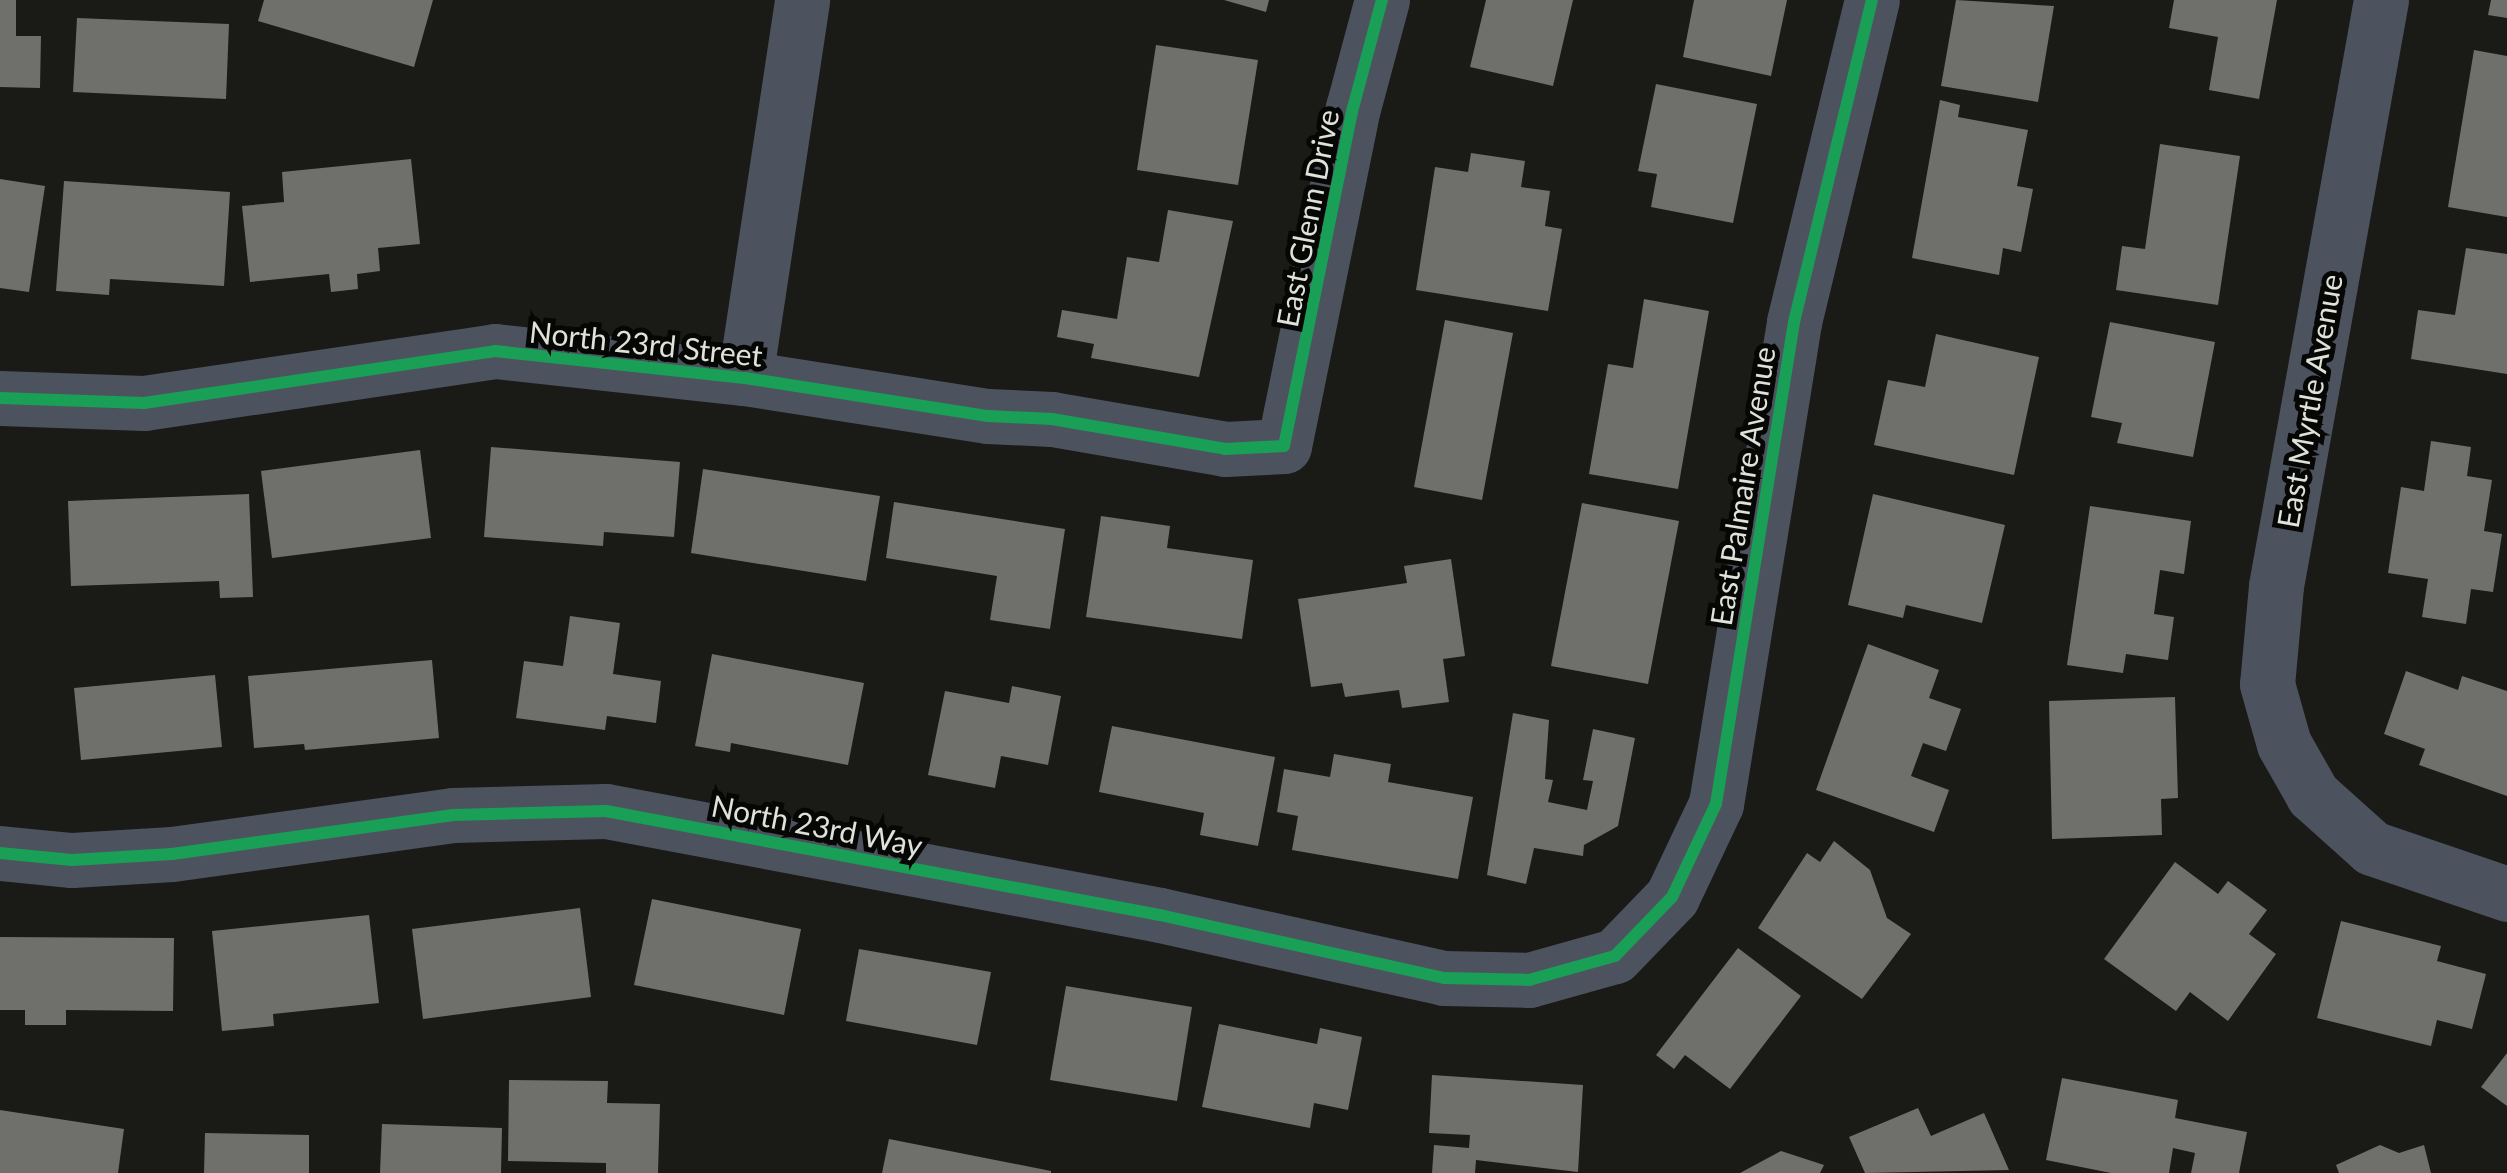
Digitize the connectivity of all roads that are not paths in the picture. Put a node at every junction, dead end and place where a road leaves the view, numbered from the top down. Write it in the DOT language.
graph roads {
  1 [pos="802,0"];
  2 [pos="1382,0"];
  3 [pos="1872,0"];
  4 [pos="2381,0"];
  5 [pos="745,378"];
  6 [pos="0,398"];
  7 [pos="1284,446"];
  8 [pos="0,853"];
  9 [pos="2507,894"];
  10 [pos="1615,956"];
  1 -- 5 [label="street"];
  2 -- 7 [label="street, East Glenn Drive"];
  3 -- 10 [label="street, East Palmaire Avenue"];
  4 -- 9 [label="street, East Myrtle Avenue"];
  5 -- 6 [label="street, North 23rd Street"];
  5 -- 7 [label="street, North 23rd Street"];
  8 -- 10 [label="street, North 23rd Way"];
}
